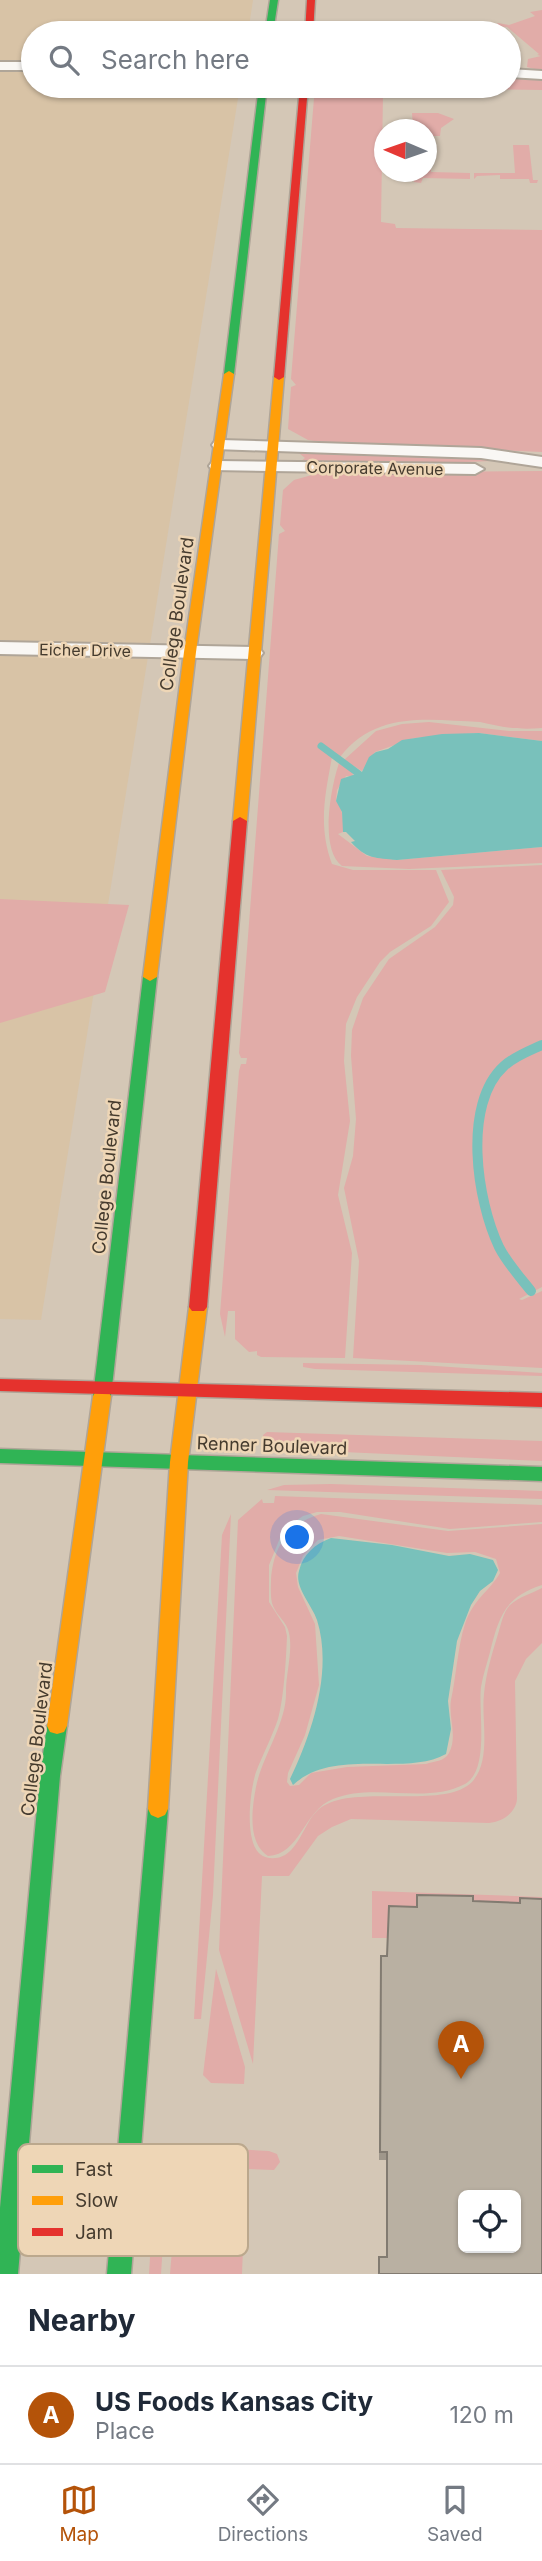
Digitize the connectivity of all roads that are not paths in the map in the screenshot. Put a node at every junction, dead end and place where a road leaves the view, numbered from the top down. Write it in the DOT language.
graph roads {
  1 [pos="274,0"];
  2 [pos="311,0"];
  3 [pos="271,21"];
  4 [pos="310,21"];
  5 [pos="0,66"];
  6 [pos="21,66"];
  7 [pos="521,74"];
  8 [pos="542,75"];
  9 [pos="261,98"];
  10 [pos="303,98"];
  11 [pos="221,445"];
  12 [pos="275,446"];
  13 [pos="537,462"];
  14 [pos="218,466"];
  15 [pos="273,466"];
  16 [pos="0,648"];
  17 [pos="190,652"];
  18 [pos="253,653"];
  19 [pos="0,1385"];
  20 [pos="103,1388"];
  21 [pos="188,1391"];
  22 [pos="542,1400"];
  23 [pos="0,1455"];
  24 [pos="95,1459"];
  25 [pos="179,1462"];
  26 [pos="542,1474"];
  27 [pos="130,2144"];
  28 [pos="121,2256"];
  29 [pos="6,2274"];
  30 [pos="119,2274"];
  1 -- 3 [label="main road"];
  2 -- 4 [label="main road"];
  5 -- 6 [label="street"];
  7 -- 8 [label="street"];
  9 -- 11 [label="main road, College Boulevard"];
  10 -- 12 [label="main road"];
  11 -- 12 [label="street, Corporate Avenue"];
  11 -- 14 [label="main road, College Boulevard"];
  12 -- 13 [label="street, Corporate Avenue"];
  12 -- 15 [label="main road"];
  13 -- 15 [label="street, Corporate Avenue"];
  14 -- 15 [label="street, Corporate Avenue"];
  14 -- 17 [label="main road, College Boulevard"];
  15 -- 18 [label="main road"];
  16 -- 17 [label="street, Eicher Drive"];
  17 -- 18 [label="street, Eicher Drive"];
  17 -- 20 [label="main road, College Boulevard"];
  18 -- 21 [label="main road"];
  19 -- 20 [label="main road"];
  20 -- 21 [label="main road"];
  20 -- 24 [label="main road, College Boulevard"];
  21 -- 22 [label="main road"];
  21 -- 25 [label="main road"];
  23 -- 24 [label="main road, Renner Boulevard"];
  24 -- 25 [label="main road, Renner Boulevard"];
  24 -- 29 [label="main road, College Boulevard"];
  25 -- 26 [label="main road, Renner Boulevard"];
  25 -- 27 [label="main road"];
  28 -- 30 [label="main road"];
}
